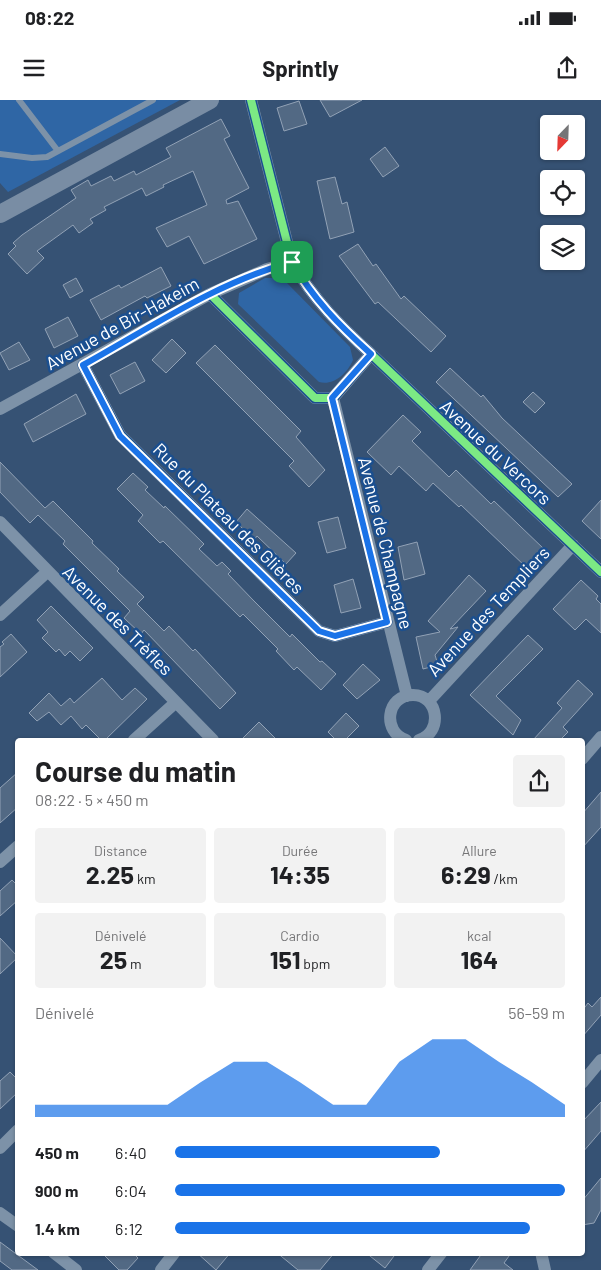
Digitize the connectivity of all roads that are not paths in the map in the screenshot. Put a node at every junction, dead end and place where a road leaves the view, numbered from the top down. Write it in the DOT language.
graph roads {
  1 [pos="20,100"];
  2 [pos="210,100"];
  3 [pos="251,100"];
  4 [pos="148,101"];
  5 [pos="58,151"];
  6 [pos="0,154"];
  7 [pos="0,214"];
  8 [pos="292,262"];
  9 [pos="210,294"];
  10 [pos="371,354"];
  11 [pos="83,365"];
  12 [pos="332,398"];
  13 [pos="0,409"];
  14 [pos="0,522"];
  15 [pos="573,545"];
  16 [pos="47,572"];
  17 [pos="601,572"];
  18 [pos="0,615"];
  19 [pos="387,622"];
  20 [pos="406,696"];
  21 [pos="428,701"];
  22 [pos="176,703"];
  23 [pos="601,737"];
  24 [pos="136,738"];
  25 [pos="211,738"];
  26 [pos="399,738"];
  27 [pos="422,738"];
  28 [pos="585,756"];
  29 [pos="15,849"];
  30 [pos="0,862"];
  31 [pos="601,1060"];
  32 [pos="585,1079"];
  33 [pos="15,1133"];
  34 [pos="0,1148"];
  35 [pos="0,1213"];
  36 [pos="15,1224"];
  37 [pos="58,1256"];
  38 [pos="172,1256"];
  39 [pos="439,1256"];
  40 [pos="542,1256"];
  41 [pos="76,1270"];
  42 [pos="161,1270"];
  43 [pos="428,1270"];
  44 [pos="545,1270"];
  1 -- 5 [label="lane"];
  2 -- 7 [label="street"];
  3 -- 8 [label="street, Avenue du Vercors"];
  4 -- 5 [label="lane"];
  5 -- 6 [label="lane"];
  8 -- 9 [label="street, Avenue de Bir-Hakeim"];
  8 -- 10 [label="street, Avenue du Vercors"];
  9 -- 11 [label="street, Avenue de Bir-Hakeim"];
  9 -- 12 [label="street"];
  10 -- 12 [label="street"];
  10 -- 15 [label="street, Avenue du Vercors"];
  11 -- 13 [label="street, Avenue de Bir-Hakeim"];
  11 -- 19 [label="street, Rue du Plateau des Glières"];
  12 -- 19 [label="street, Avenue de Champagne"];
  14 -- 16 [label="street, Avenue des Trèfles"];
  15 -- 17 [label="street, Avenue du Vercors"];
  15 -- 21 [label="street, Avenue des Templiers"];
  16 -- 18 [label="street"];
  16 -- 22 [label="street, Avenue des Trèfles"];
  19 -- 20 [label="street, Avenue de Champagne"];
  20 -- 21 [label="street"];
  20 -- 26 [label="street"];
  21 -- 27 [label="street"];
  22 -- 24 [label="street"];
  22 -- 25 [label="street, Avenue des Trèfles"];
  23 -- 28 [label="street"];
  29 -- 30 [label="street"];
  31 -- 32 [label="street"];
  33 -- 34 [label="street"];
  35 -- 36 [label="street"];
  37 -- 41 [label="street"];
  38 -- 42 [label="street"];
  39 -- 43 [label="street"];
  40 -- 44 [label="street"];
}
